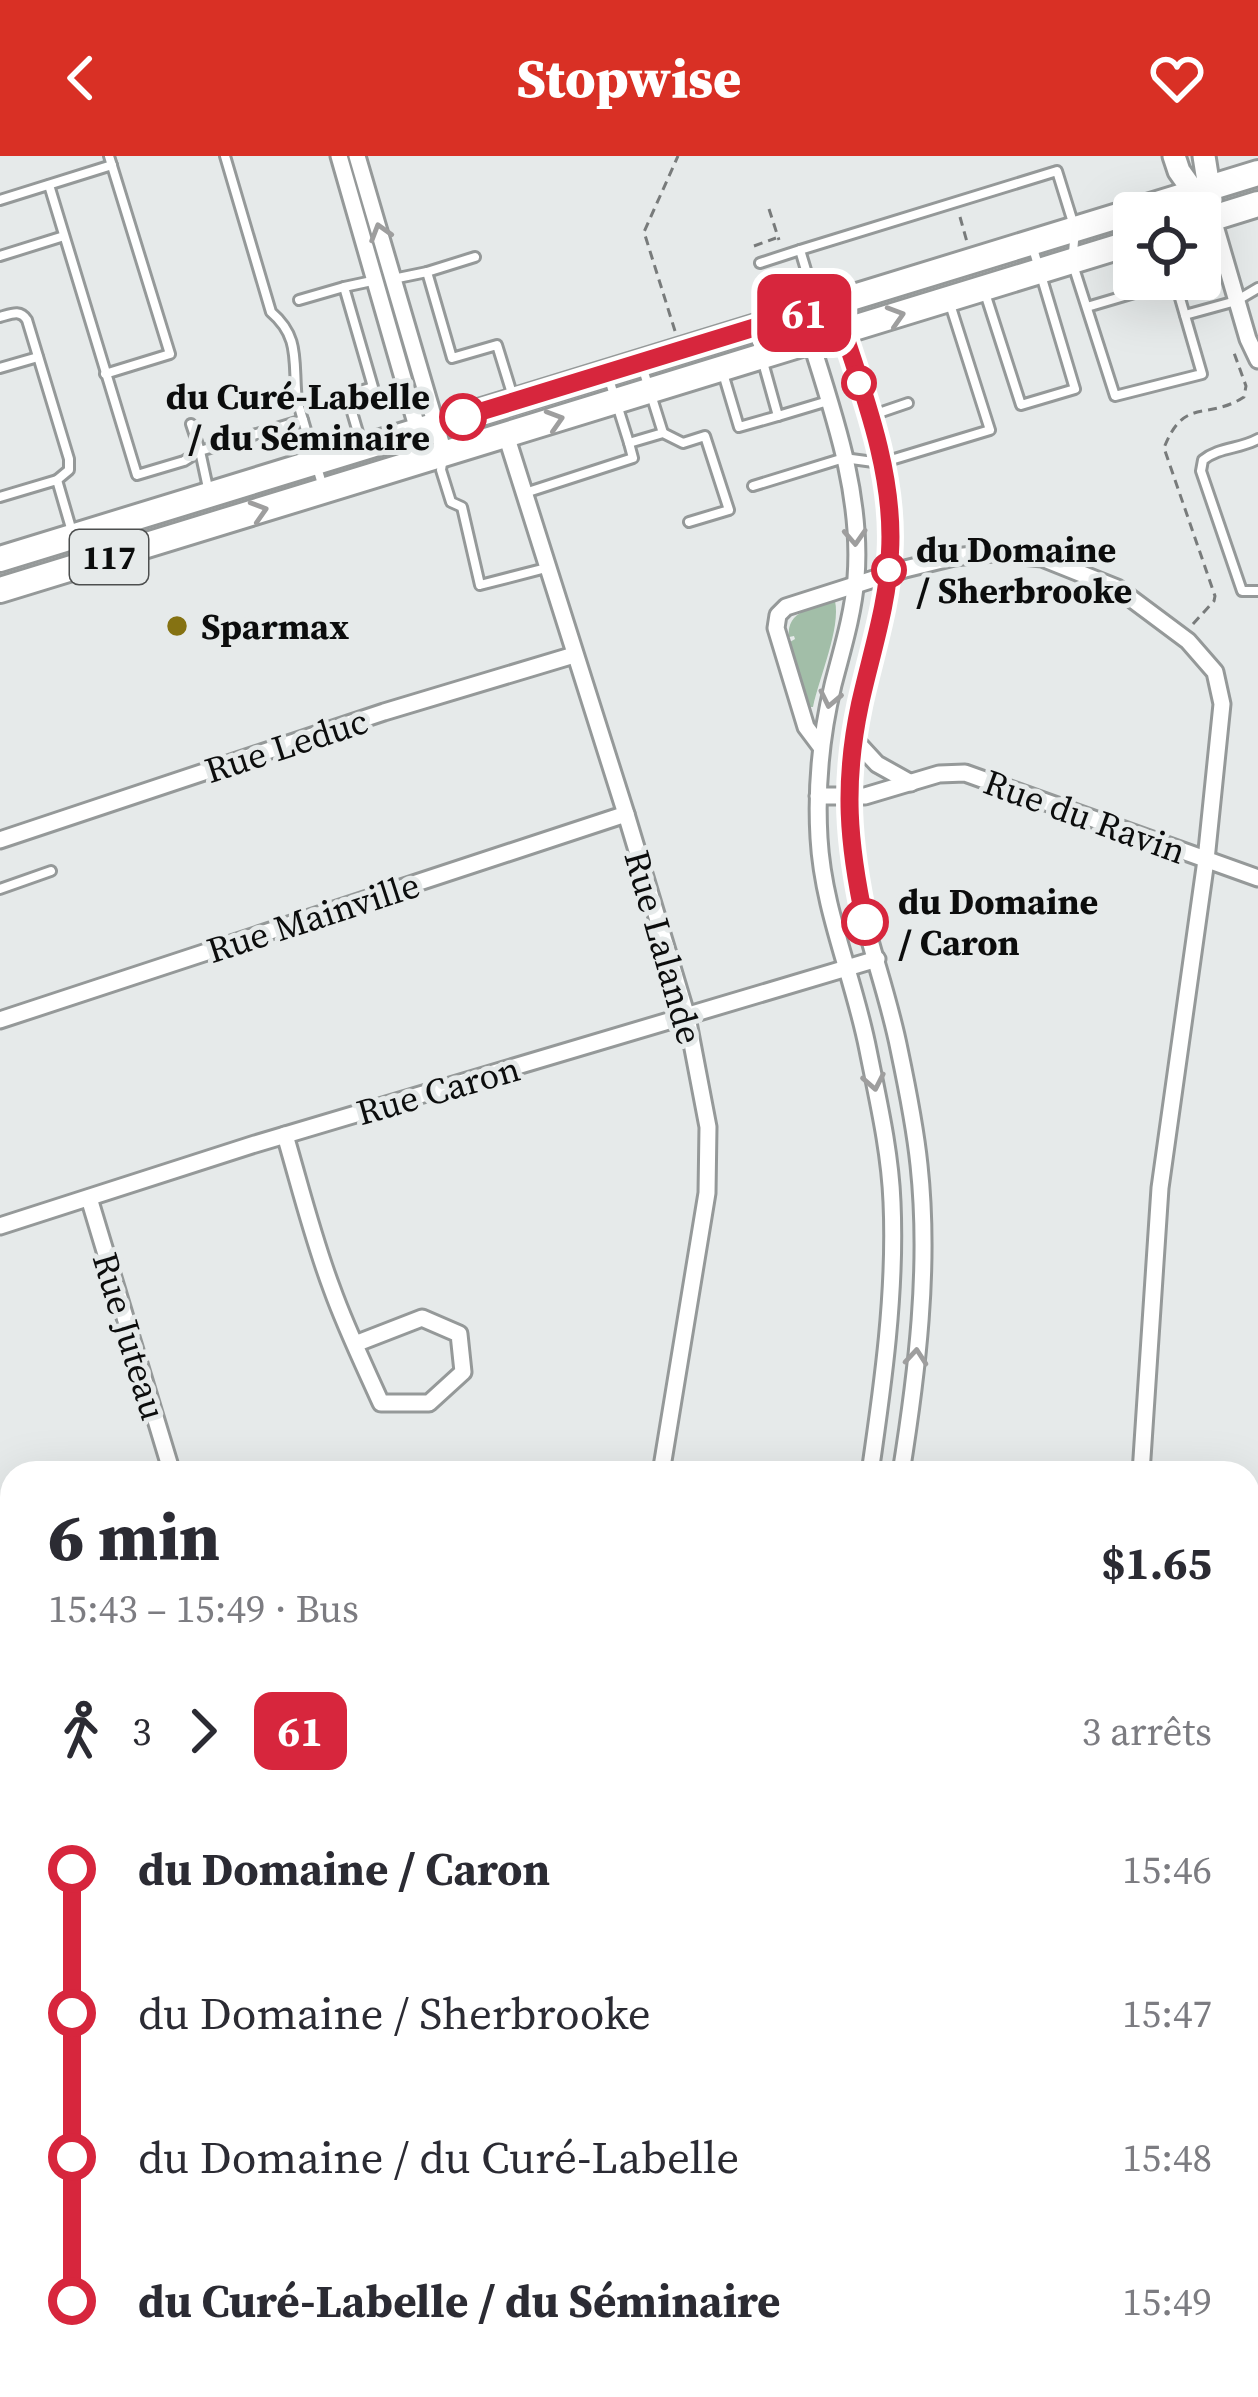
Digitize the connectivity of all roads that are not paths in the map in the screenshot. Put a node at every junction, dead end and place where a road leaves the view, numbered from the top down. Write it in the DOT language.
graph roads {
  1 [pos="225,156"];
  2 [pos="339,156"];
  3 [pos="357,156"];
  4 [pos="1174,156"];
  5 [pos="1204,156"];
  6 [pos="111,161"];
  7 [pos="1258,173"];
  8 [pos="49,185"];
  9 [pos="1202,190"];
  10 [pos="0,200"];
  11 [pos="1258,204"];
  12 [pos="1221,215"];
  13 [pos="1075,229"];
  14 [pos="64,236"];
  15 [pos="1031,242"];
  16 [pos="1113,249"];
  17 [pos="800,250"];
  18 [pos="971,251"];
  19 [pos="0,256"];
  20 [pos="475,257"];
  21 [pos="1221,259"];
  22 [pos="1072,262"];
  23 [pos="760,263"];
  24 [pos="940,271"];
  25 [pos="1041,271"];
  26 [pos="427,272"];
  27 [pos="386,280"];
  28 [pos="344,287"];
  29 [pos="1258,288"];
  30 [pos="984,289"];
  31 [pos="949,299"];
  32 [pos="298,300"];
  33 [pos="1237,301"];
  34 [pos="816,302"];
  35 [pos="1087,307"];
  36 [pos="1185,315"];
  37 [pos="0,317"];
  38 [pos="754,328"];
  39 [pos="843,332"];
  40 [pos="713,340"];
  41 [pos="811,341"];
  42 [pos="762,356"];
  43 [pos="38,357"];
  44 [pos="1258,360"];
  45 [pos="641,362"];
  46 [pos="0,368"];
  47 [pos="722,369"];
  48 [pos="607,373"];
  49 [pos="105,374"];
  50 [pos="650,391"];
  51 [pos="514,401"];
  52 [pos="829,401"];
  53 [pos="616,402"];
  54 [pos="908,404"];
  55 [pos="778,416"];
  56 [pos="869,416"];
  57 [pos="303,419"];
  58 [pos="191,424"];
  59 [pos="427,428"];
  60 [pos="663,433"];
  61 [pos="506,435"];
  62 [pos="1258,439"];
  63 [pos="629,443"];
  64 [pos="363,447"];
  65 [pos="200,452"];
  66 [pos="844,458"];
  67 [pos="437,460"];
  68 [pos="316,462"];
  69 [pos="881,463"];
  70 [pos="57,480"];
  71 [pos="753,486"];
  72 [pos="324,491"];
  73 [pos="524,493"];
  74 [pos="208,495"];
  75 [pos="0,497"];
  76 [pos="688,522"];
  77 [pos="218,524"];
  78 [pos="73,537"];
  79 [pos="0,559"];
  80 [pos="81,565"];
  81 [pos="548,568"];
  82 [pos="888,574"];
  83 [pos="855,585"];
  84 [pos="0,590"];
  85 [pos="1258,591"];
  86 [pos="574,655"];
  87 [pos="854,739"];
  88 [pos="821,747"];
  89 [pos="910,783"];
  90 [pos="818,796"];
  91 [pos="848,797"];
  92 [pos="626,814"];
  93 [pos="0,840"];
  94 [pos="1206,860"];
  95 [pos="51,872"];
  96 [pos="1258,878"];
  97 [pos="0,889"];
  98 [pos="877,959"];
  99 [pos="847,968"];
  100 [pos="687,1017"];
  101 [pos="0,1021"];
  102 [pos="285,1135"];
  103 [pos="88,1198"];
  104 [pos="0,1226"];
  105 [pos="355,1344"];
  106 [pos="168,1461"];
  107 [pos="663,1461"];
  108 [pos="872,1461"];
  109 [pos="902,1461"];
  110 [pos="1142,1461"];
  1 -- 57 [label="lane"];
  2 -- 27 [label="street"];
  27 -- 3 [label="street, one-way"];
  4 -- 9 [label="street"];
  5 -- 9 [label="street"];
  6 -- 8 [label="lane"];
  6 -- 49 [label="lane"];
  7 -- 9 [label="main road, 117"];
  8 -- 10 [label="lane"];
  8 -- 14 [label="lane"];
  9 -- 13 [label="main road, 117"];
  11 -- 12 [label="main road"];
  13 -- 15 [label="main road, 117"];
  13 -- 17 [label="lane"];
  13 -- 22 [label="lane"];
  14 -- 19 [label="lane"];
  14 -- 49 [label="lane"];
  15 -- 18 [label="main road, 117"];
  15 -- 25 [label="lane"];
  16 -- 22 [label="main road, 117"];
  17 -- 23 [label="lane"];
  17 -- 34 [label="lane"];
  18 -- 24 [label="main road, 117"];
  18 -- 30 [label="lane"];
  20 -- 26 [label="lane"];
  21 -- 33 [label="street"];
  22 -- 25 [label="main road, 117"];
  22 -- 35 [label="lane"];
  24 -- 31 [label="lane"];
  24 -- 34 [label="main road, 117"];
  25 -- 30 [label="main road, 117"];
  25 -- 30 [label="lane"];
  26 -- 27 [label="lane"];
  26 -- 51 [label="lane"];
  27 -- 28 [label="lane"];
  27 -- 59 [label="street"];
  28 -- 32 [label="lane"];
  28 -- 64 [label="lane"];
  29 -- 33 [label="lane"];
  30 -- 31 [label="main road, 117"];
  39 -- 31 [label="main road, 117, one-way"];
  31 -- 69 [label="lane"];
  33 -- 36 [label="lane"];
  33 -- 44 [label="street"];
  34 -- 38 [label="main road, 117"];
  34 -- 39 [label="street"];
  34 -- 41 [label="street"];
  35 -- 36 [label="lane"];
  35 -- 36 [label="lane"];
  37 -- 43 [label="lane"];
  38 -- 40 [label="main road, 117"];
  38 -- 42 [label="lane"];
  39 -- 41 [label="main road, 117"];
  39 -- 56 [label="street"];
  40 -- 45 [label="main road, 117"];
  40 -- 47 [label="lane"];
  41 -- 42 [label="main road, 117"];
  41 -- 52 [label="street"];
  42 -- 47 [label="main road, 117"];
  42 -- 55 [label="lane"];
  43 -- 46 [label="lane"];
  43 -- 70 [label="lane"];
  45 -- 48 [label="main road, 117"];
  45 -- 50 [label="lane"];
  47 -- 50 [label="main road, 117"];
  47 -- 55 [label="lane"];
  48 -- 51 [label="main road, 117"];
  48 -- 53 [label="lane"];
  49 -- 65 [label="lane"];
  50 -- 53 [label="main road, 117"];
  50 -- 60 [label="lane"];
  51 -- 59 [label="main road, 117"];
  52 -- 55 [label="lane"];
  52 -- 66 [label="street"];
  61 -- 53 [label="main road, 117, one-way"];
  53 -- 63 [label="lane"];
  54 -- 56 [label="lane"];
  56 -- 69 [label="street"];
  57 -- 65 [label="lane"];
  57 -- 68 [label="lane"];
  58 -- 65 [label="lane"];
  59 -- 64 [label="main road, 117"];
  59 -- 67 [label="street"];
  60 -- 63 [label="lane"];
  60 -- 76 [label="lane"];
  61 -- 67 [label="main road, 117"];
  61 -- 73 [label="street, Rue Lalande"];
  62 -- 85 [label="lane"];
  63 -- 73 [label="lane"];
  64 -- 68 [label="main road, 117"];
  65 -- 74 [label="lane"];
  66 -- 69 [label="lane"];
  66 -- 71 [label="lane"];
  66 -- 83 [label="street, one-way"];
  67 -- 72 [label="main road, 117"];
  67 -- 81 [label="lane"];
  68 -- 72 [label="lane"];
  68 -- 74 [label="main road, 117"];
  69 -- 82 [label="street"];
  70 -- 75 [label="lane"];
  70 -- 78 [label="lane"];
  77 -- 72 [label="main road, 117, one-way"];
  73 -- 81 [label="street, Rue Lalande"];
  74 -- 77 [label="lane"];
  74 -- 78 [label="main road, 117"];
  77 -- 80 [label="main road, 117"];
  78 -- 79 [label="main road, 117"];
  78 -- 80 [label="lane"];
  80 -- 84 [label="main road, 117"];
  81 -- 86 [label="street, Rue Lalande"];
  82 -- 83 [label="street"];
  82 -- 87 [label="street"];
  82 -- 94 [label="street"];
  83 -- 88 [label="street, one-way"];
  83 -- 88 [label="street"];
  86 -- 92 [label="street, Rue Lalande"];
  86 -- 93 [label="street, Rue Leduc"];
  87 -- 89 [label="street"];
  87 -- 91 [label="street"];
  88 -- 90 [label="street"];
  89 -- 91 [label="street, Rue du Ravin"];
  89 -- 94 [label="street, Rue du Ravin"];
  90 -- 91 [label="street, Rue du Ravin"];
  90 -- 99 [label="street"];
  91 -- 98 [label="street"];
  92 -- 100 [label="street, Rue Lalande"];
  92 -- 101 [label="street, Rue Mainville"];
  94 -- 96 [label="street, Rue du Ravin"];
  94 -- 110 [label="street"];
  95 -- 97 [label="lane"];
  98 -- 99 [label="street, Rue Caron"];
  109 -- 98 [label="street, one-way"];
  99 -- 100 [label="street, Rue Caron"];
  99 -- 108 [label="street, one-way"];
  100 -- 102 [label="street, Rue Caron"];
  100 -- 107 [label="street, Rue Lalande"];
  102 -- 103 [label="street, Rue Caron"];
  102 -- 105 [label="street"];
  103 -- 104 [label="street, Rue Caron"];
  103 -- 106 [label="street, Rue Juteau"];
  105 -- 105 [label="street"];
}
